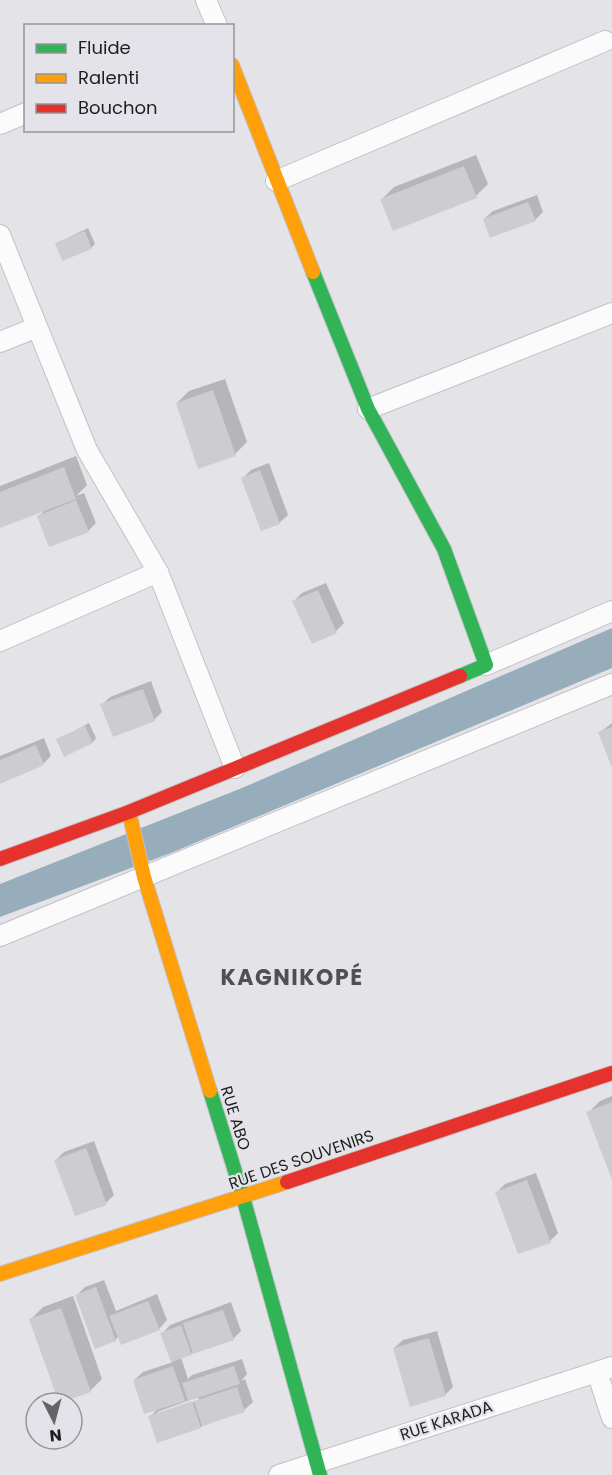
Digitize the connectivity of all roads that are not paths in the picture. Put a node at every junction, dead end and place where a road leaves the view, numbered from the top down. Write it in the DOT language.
graph roads {
  1 [pos="206,0"];
  2 [pos="216,24"];
  3 [pos="605,41"];
  4 [pos="234,70"];
  5 [pos="24,114"];
  6 [pos="0,124"];
  7 [pos="276,182"];
  8 [pos="0,235"];
  9 [pos="612,313"];
  10 [pos="35,328"];
  11 [pos="0,342"];
  12 [pos="368,409"];
  13 [pos="158,572"];
  14 [pos="612,611"];
  15 [pos="0,640"];
  16 [pos="486,665"];
  17 [pos="612,684"];
  18 [pos="235,768"];
  19 [pos="129,813"];
  20 [pos="0,859"];
  21 [pos="144,877"];
  22 [pos="0,936"];
  23 [pos="612,1073"];
  24 [pos="243,1197"];
  25 [pos="0,1274"];
  26 [pos="604,1369"];
  27 [pos="612,1418"];
  28 [pos="317,1469"];
  29 [pos="279,1475"];
  1 -- 2 [label="street"];
  3 -- 7 [label="street"];
  4 -- 7 [label="street"];
  5 -- 6 [label="street"];
  7 -- 12 [label="street"];
  8 -- 10 [label="street"];
  9 -- 12 [label="street"];
  10 -- 11 [label="street"];
  10 -- 13 [label="street"];
  12 -- 16 [label="street"];
  13 -- 15 [label="street"];
  13 -- 18 [label="street"];
  14 -- 16 [label="street"];
  16 -- 18 [label="street"];
  17 -- 21 [label="street"];
  18 -- 19 [label="street"];
  19 -- 20 [label="street"];
  19 -- 21 [label="street, RUE ABO"];
  21 -- 22 [label="street"];
  21 -- 24 [label="street, RUE ABO"];
  23 -- 24 [label="street, RUE DES SOUVENIRS"];
  24 -- 25 [label="street, RUE DES SOUVENIRS"];
  24 -- 28 [label="street, RUE ABO"];
  26 -- 27 [label="street"];
  26 -- 28 [label="street, RUE KARADA"];
  28 -- 29 [label="street, RUE KARADA"];
}
